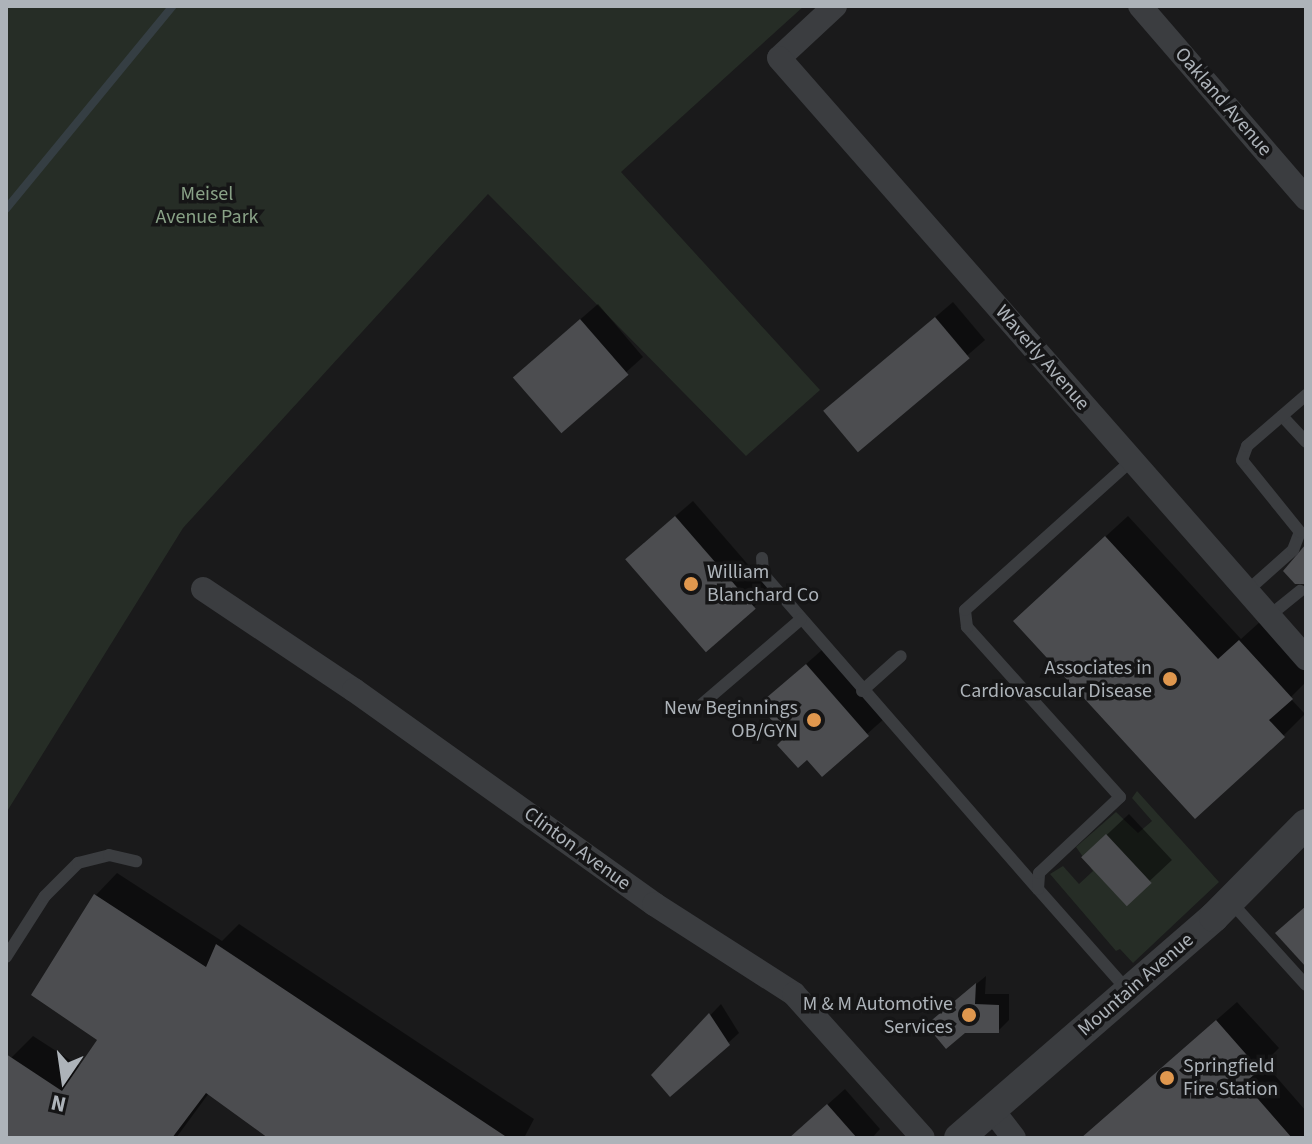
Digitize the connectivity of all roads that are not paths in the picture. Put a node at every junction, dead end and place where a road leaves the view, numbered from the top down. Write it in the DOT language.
graph roads {
  1 [pos="835,6"];
  2 [pos="1140,6"];
  3 [pos="1306,198"];
  4 [pos="1306,395"];
  5 [pos="1282,416"];
  6 [pos="1306,442"];
  7 [pos="1132,460"];
  8 [pos="762,558"];
  9 [pos="203,589"];
  10 [pos="1247,591"];
  11 [pos="1300,591"];
  12 [pos="1269,616"];
  13 [pos="801,619"];
  14 [pos="901,656"];
  15 [pos="1306,658"];
  16 [pos="862,691"];
  17 [pos="702,704"];
  18 [pos="1306,824"];
  19 [pos="136,861"];
  20 [pos="1038,889"];
  21 [pos="1230,901"];
  22 [pos="6,957"];
  23 [pos="1306,985"];
  24 [pos="1129,992"];
  25 [pos="993,1111"];
  26 [pos="923,1138"];
  27 [pos="959,1138"];
  28 [pos="1014,1138"];
  1 -- 7 [label="street, Waverly Avenue"];
  2 -- 3 [label="street, Oakland Avenue"];
  4 -- 5 [label="lane"];
  5 -- 6 [label="lane"];
  5 -- 10 [label="lane"];
  7 -- 10 [label="street, Waverly Avenue"];
  7 -- 20 [label="lane"];
  8 -- 13 [label="lane"];
  9 -- 26 [label="street, Clinton Avenue"];
  10 -- 12 [label="street, Waverly Avenue"];
  11 -- 12 [label="lane"];
  12 -- 15 [label="street, Waverly Avenue"];
  13 -- 16 [label="lane"];
  13 -- 17 [label="lane"];
  14 -- 16 [label="lane"];
  16 -- 20 [label="lane"];
  18 -- 21 [label="street, Mountain Avenue"];
  19 -- 22 [label="lane"];
  20 -- 24 [label="lane"];
  21 -- 23 [label="lane"];
  21 -- 24 [label="street, Mountain Avenue"];
  24 -- 25 [label="street, Mountain Avenue"];
  25 -- 27 [label="street, Mountain Avenue"];
  25 -- 28 [label="street"];
}
